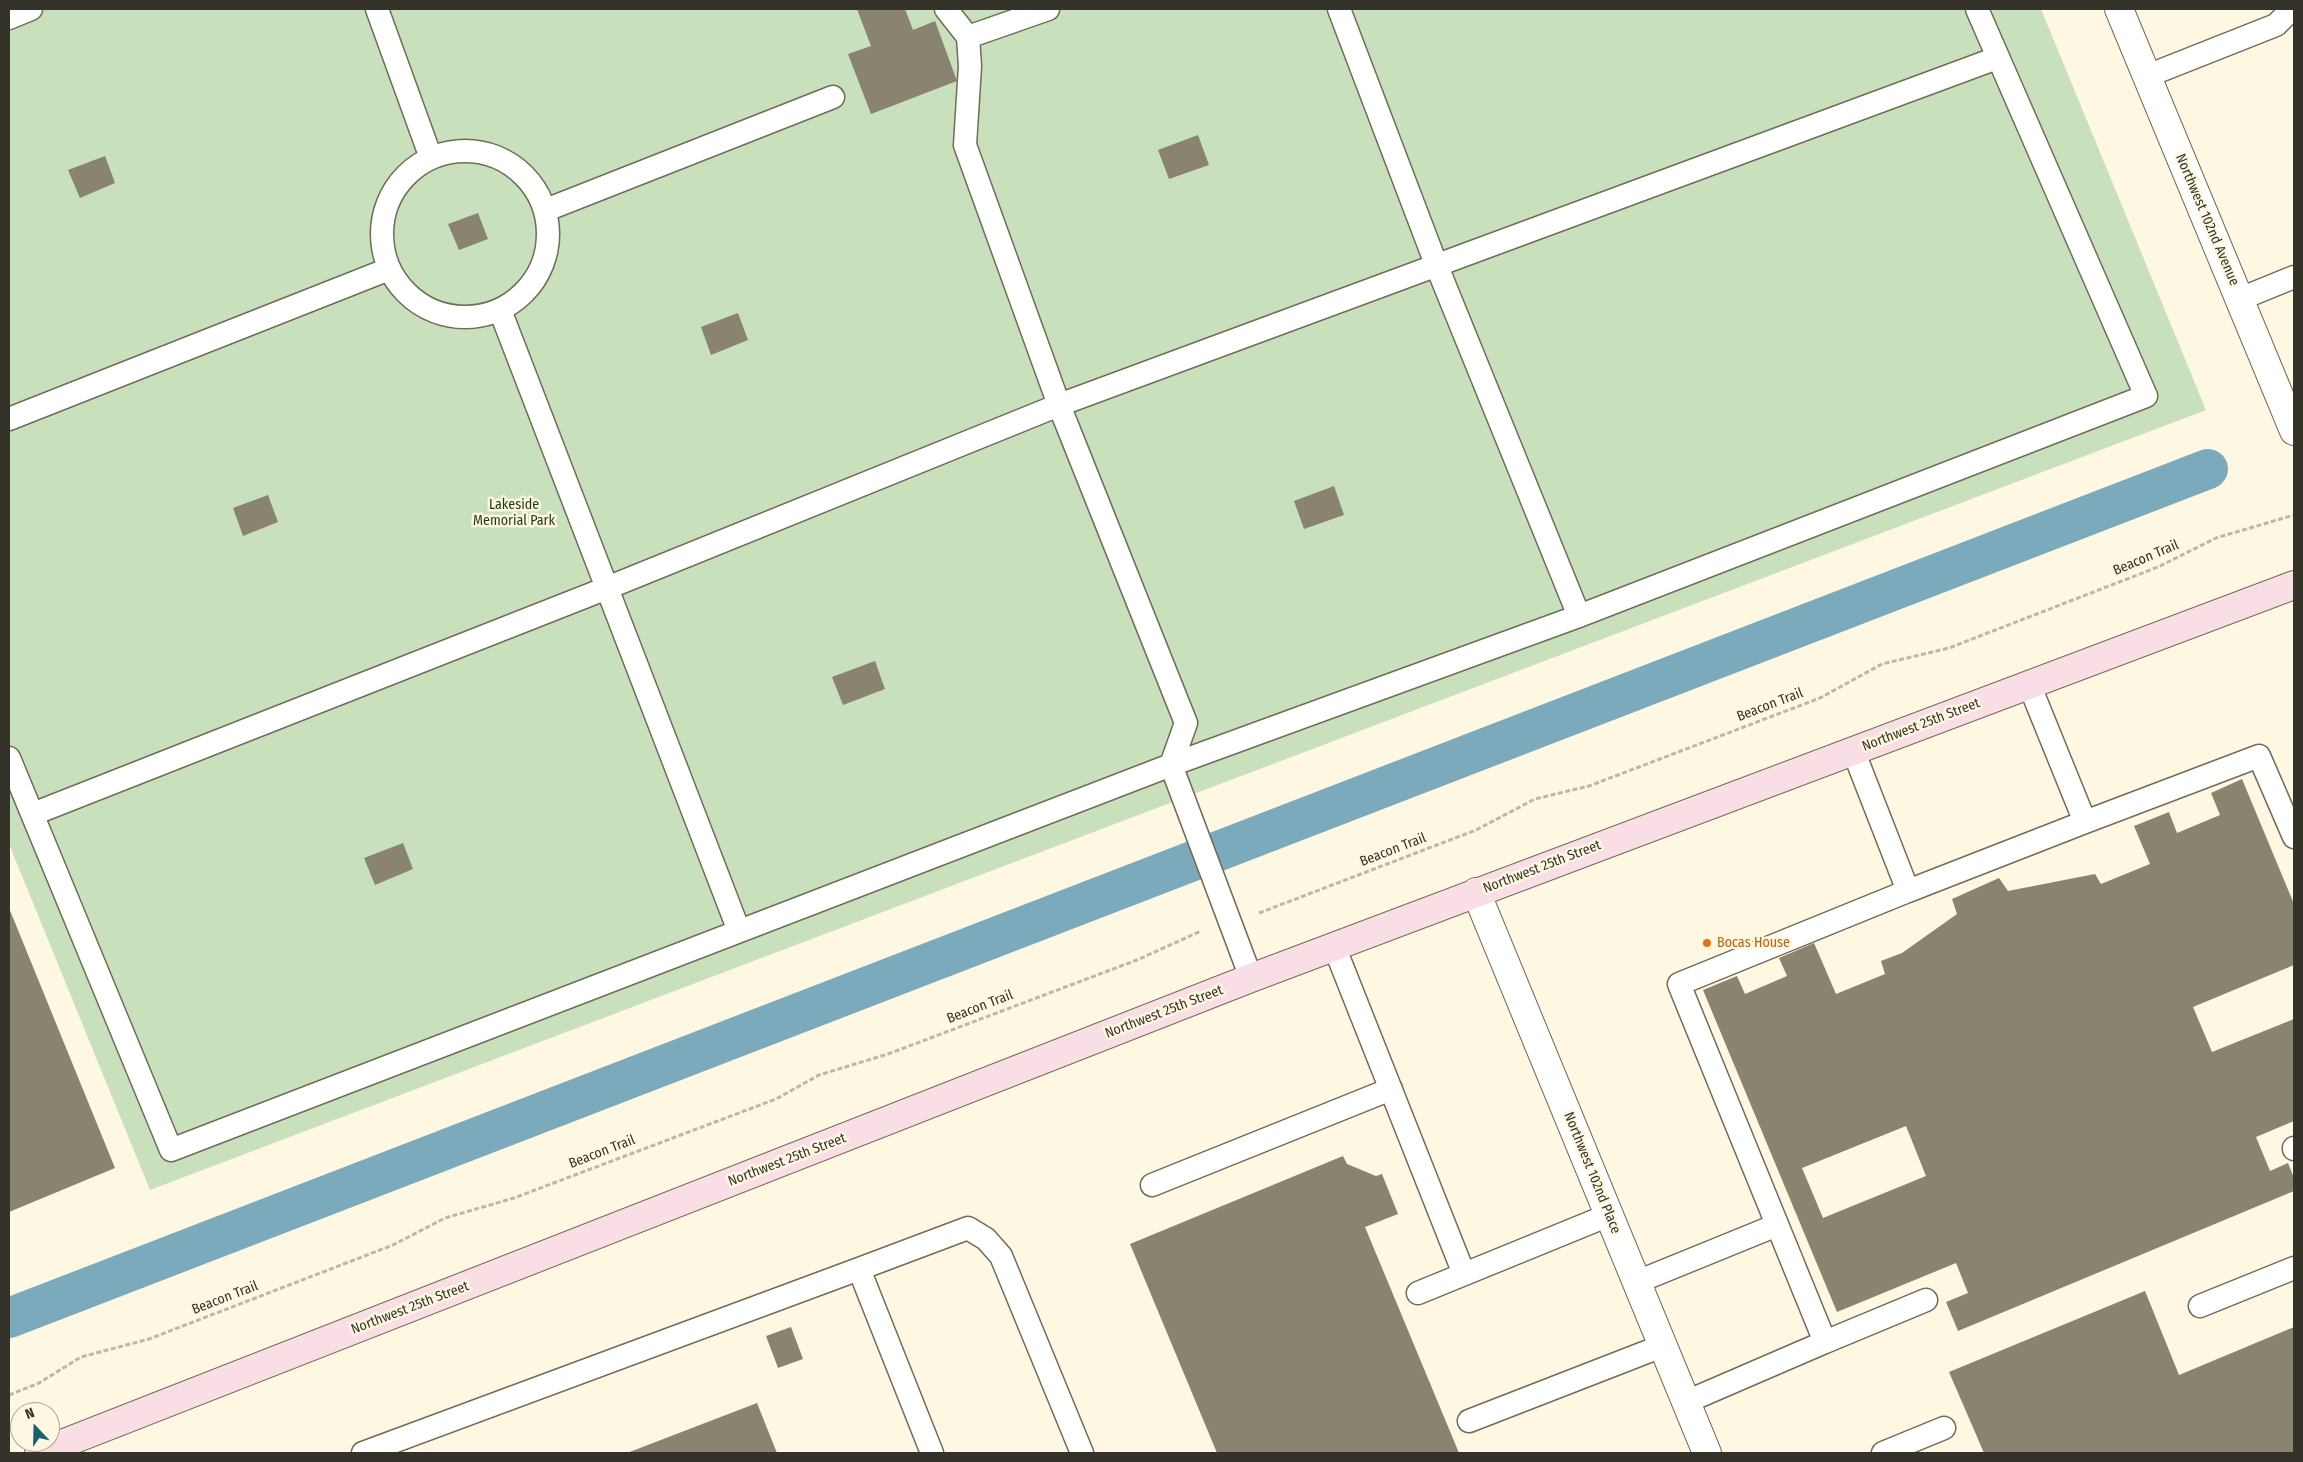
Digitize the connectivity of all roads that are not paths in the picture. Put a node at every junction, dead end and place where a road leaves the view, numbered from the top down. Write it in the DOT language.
graph roads {
  1 [pos="31,9"];
  2 [pos="377,9"];
  3 [pos="946,9"];
  4 [pos="1048,9"];
  5 [pos="1339,9"];
  6 [pos="1977,9"];
  7 [pos="2119,9"];
  8 [pos="2292,9"];
  9 [pos="9,18"];
  10 [pos="968,37"];
  11 [pos="1997,58"];
  12 [pos="2147,76"];
  13 [pos="833,97"];
  14 [pos="432,158"];
  15 [pos="546,210"];
  16 [pos="1436,264"];
  17 [pos="389,269"];
  18 [pos="2294,277"];
  19 [pos="2240,298"];
  20 [pos="500,310"];
  21 [pos="1059,405"];
  22 [pos="9,419"];
  23 [pos="2294,431"];
  24 [pos="2294,585"];
  25 [pos="607,588"];
  26 [pos="1579,616"];
  27 [pos="2029,684"];
  28 [pos="1853,750"];
  29 [pos="9,758"];
  30 [pos="1171,765"];
  31 [pos="32,814"];
  32 [pos="2085,822"];
  33 [pos="2294,837"];
  34 [pos="1908,891"];
  35 [pos="1476,892"];
  36 [pos="739,931"];
  37 [pos="1334,946"];
  38 [pos="1251,978"];
  39 [pos="1391,1089"];
  40 [pos="1152,1185"];
  41 [pos="1609,1215"];
  42 [pos="1777,1225"];
  43 [pos="2294,1268"];
  44 [pos="860,1269"];
  45 [pos="1464,1274"];
  46 [pos="1637,1282"];
  47 [pos="1418,1293"];
  48 [pos="1926,1300"];
  49 [pos="2200,1306"];
  50 [pos="1824,1342"];
  51 [pos="1662,1346"];
  52 [pos="1686,1402"];
  53 [pos="1469,1421"];
  54 [pos="1944,1428"];
  55 [pos="40,1453"];
  56 [pos="363,1453"];
  57 [pos="932,1453"];
  58 [pos="1082,1453"];
  59 [pos="1707,1453"];
  60 [pos="1883,1453"];
  1 -- 9 [label="lane"];
  2 -- 14 [label="lane"];
  3 -- 10 [label="lane"];
  4 -- 10 [label="lane"];
  5 -- 16 [label="lane"];
  6 -- 11 [label="lane"];
  7 -- 12 [label="street, Northwest 102nd Avenue"];
  8 -- 12 [label="lane"];
  10 -- 21 [label="lane"];
  11 -- 16 [label="lane"];
  11 -- 26 [label="lane"];
  12 -- 19 [label="street, Northwest 102nd Avenue"];
  13 -- 15 [label="lane"];
  14 -- 15 [label="lane"];
  14 -- 17 [label="lane"];
  15 -- 20 [label="lane"];
  16 -- 21 [label="lane"];
  16 -- 26 [label="lane"];
  17 -- 20 [label="lane"];
  17 -- 22 [label="lane"];
  18 -- 19 [label="lane"];
  19 -- 23 [label="street, Northwest 102nd Avenue"];
  20 -- 25 [label="lane"];
  21 -- 25 [label="lane"];
  21 -- 30 [label="lane"];
  24 -- 27 [label="main road, Northwest 25th Street"];
  25 -- 31 [label="lane"];
  25 -- 36 [label="lane"];
  26 -- 30 [label="lane"];
  27 -- 28 [label="main road, Northwest 25th Street"];
  27 -- 32 [label="lane"];
  28 -- 34 [label="lane"];
  28 -- 35 [label="main road, Northwest 25th Street"];
  29 -- 31 [label="lane"];
  30 -- 36 [label="lane"];
  30 -- 38 [label="lane"];
  31 -- 36 [label="lane"];
  32 -- 33 [label="lane"];
  32 -- 34 [label="lane"];
  34 -- 42 [label="lane"];
  35 -- 37 [label="main road, Northwest 25th Street"];
  35 -- 41 [label="street, Northwest 102nd Place"];
  37 -- 38 [label="main road, Northwest 25th Street"];
  37 -- 39 [label="lane"];
  38 -- 55 [label="main road, Northwest 25th Street"];
  39 -- 40 [label="lane"];
  39 -- 45 [label="lane"];
  41 -- 45 [label="lane"];
  41 -- 46 [label="street, Northwest 102nd Place"];
  42 -- 46 [label="lane"];
  42 -- 50 [label="lane"];
  43 -- 49 [label="lane"];
  44 -- 56 [label="lane"];
  44 -- 57 [label="lane"];
  44 -- 58 [label="lane"];
  45 -- 47 [label="lane"];
  46 -- 51 [label="street, Northwest 102nd Place"];
  48 -- 50 [label="lane"];
  50 -- 52 [label="lane"];
  51 -- 52 [label="street, Northwest 102nd Place"];
  51 -- 53 [label="lane"];
  52 -- 59 [label="street, Northwest 102nd Place"];
  54 -- 60 [label="lane"];
}
